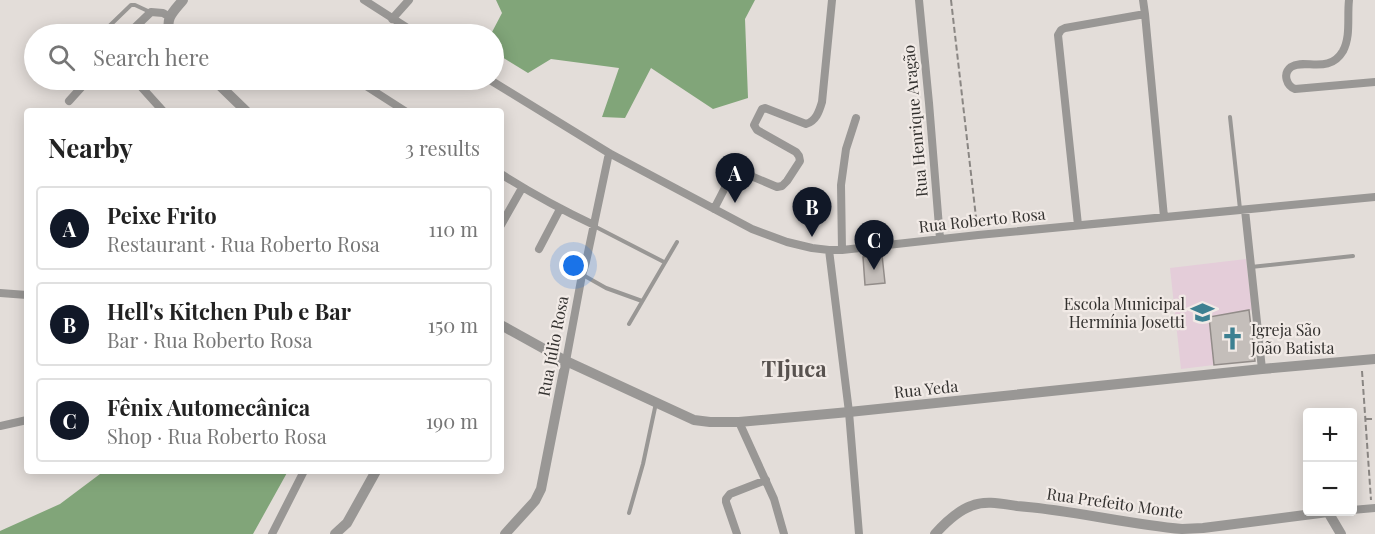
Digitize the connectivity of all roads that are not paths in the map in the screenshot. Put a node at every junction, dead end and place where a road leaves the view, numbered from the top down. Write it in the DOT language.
graph roads {
  1 [pos="183,0"];
  2 [pos="363,0"];
  3 [pos="409,0"];
  4 [pos="832,0"];
  5 [pos="919,0"];
  6 [pos="1143,0"];
  7 [pos="1349,0"];
  8 [pos="150,12"];
  9 [pos="1144,14"];
  10 [pos="170,17"];
  11 [pos="392,19"];
  12 [pos="111,24"];
  13 [pos="140,24"];
  14 [pos="168,24"];
  15 [pos="400,24"];
  16 [pos="1375,82"];
  17 [pos="504,89"];
  18 [pos="78,90"];
  19 [pos="144,90"];
  20 [pos="224,90"];
  21 [pos="372,90"];
  22 [pos="69,100"];
  23 [pos="160,108"];
  24 [pos="243,108"];
  25 [pos="400,108"];
  26 [pos="1230,117"];
  27 [pos="856,118"];
  28 [pos="609,153"];
  29 [pos="504,176"];
  30 [pos="522,188"];
  31 [pos="1375,197"];
  32 [pos="560,209"];
  33 [pos="714,209"];
  34 [pos="1243,210"];
  35 [pos="1164,217"];
  36 [pos="504,220"];
  37 [pos="594,225"];
  38 [pos="1078,225"];
  39 [pos="940,239"];
  40 [pos="677,242"];
  41 [pos="539,249"];
  42 [pos="829,250"];
  43 [pos="842,250"];
  44 [pos="1353,256"];
  45 [pos="664,262"];
  46 [pos="1250,267"];
  47 [pos="582,275"];
  48 [pos="0,293"];
  49 [pos="24,295"];
  50 [pos="642,301"];
  51 [pos="629,324"];
  52 [pos="504,326"];
  53 [pos="1375,359"];
  54 [pos="566,361"];
  55 [pos="1262,369"];
  56 [pos="656,403"];
  57 [pos="849,412"];
  58 [pos="24,421"];
  59 [pos="739,422"];
  60 [pos="0,426"];
  61 [pos="302,474"];
  62 [pos="374,474"];
  63 [pos="766,480"];
  64 [pos="1373,508"];
  65 [pos="1357,510"];
  66 [pos="629,513"];
  67 [pos="1303,515"];
  68 [pos="1330,516"];
  69 [pos="272,534"];
  70 [pos="335,534"];
  71 [pos="505,534"];
  72 [pos="737,534"];
  73 [pos="784,534"];
  74 [pos="859,534"];
  75 [pos="935,534"];
  76 [pos="1341,534"];
  1 -- 10 [label="street"];
  2 -- 11 [label="street"];
  3 -- 11 [label="street"];
  4 -- 33 [label="street"];
  5 -- 39 [label="street, Rua Henrique Aragão"];
  6 -- 9 [label="street"];
  7 -- 16 [label="street"];
  8 -- 10 [label="street"];
  8 -- 12 [label="lane"];
  8 -- 13 [label="street"];
  9 -- 35 [label="street"];
  9 -- 38 [label="street"];
  10 -- 14 [label="street"];
  11 -- 15 [label="street"];
  17 -- 28 [label="street, Rua Roberto Rosa"];
  18 -- 22 [label="street"];
  19 -- 23 [label="street"];
  20 -- 24 [label="street"];
  21 -- 25 [label="street"];
  26 -- 34 [label="lane"];
  27 -- 43 [label="street"];
  28 -- 33 [label="street, Rua Roberto Rosa"];
  28 -- 37 [label="street, Rua Júlio Rosa"];
  29 -- 30 [label="street"];
  30 -- 32 [label="street"];
  30 -- 36 [label="street"];
  31 -- 34 [label="street, Rua Roberto Rosa"];
  32 -- 37 [label="street"];
  32 -- 41 [label="street"];
  33 -- 42 [label="street, Rua Roberto Rosa"];
  34 -- 35 [label="street, Rua Roberto Rosa"];
  34 -- 46 [label="street"];
  35 -- 38 [label="street, Rua Roberto Rosa"];
  37 -- 45 [label="lane"];
  37 -- 47 [label="street, Rua Júlio Rosa"];
  38 -- 39 [label="street, Rua Roberto Rosa"];
  39 -- 43 [label="street, Rua Roberto Rosa"];
  40 -- 45 [label="lane"];
  42 -- 43 [label="street, Rua Roberto Rosa"];
  42 -- 57 [label="street"];
  44 -- 46 [label="lane"];
  45 -- 50 [label="lane"];
  46 -- 55 [label="street"];
  47 -- 50 [label="lane"];
  47 -- 54 [label="street, Rua Júlio Rosa"];
  48 -- 49 [label="street"];
  50 -- 51 [label="lane"];
  52 -- 54 [label="street, Rua Yeda"];
  53 -- 55 [label="street, Rua Yeda"];
  54 -- 56 [label="street, Rua Yeda"];
  54 -- 71 [label="street, Rua Júlio Rosa"];
  55 -- 57 [label="street, Rua Yeda"];
  56 -- 59 [label="street, Rua Yeda"];
  56 -- 66 [label="lane"];
  57 -- 59 [label="street, Rua Yeda"];
  57 -- 74 [label="street"];
  58 -- 60 [label="street"];
  59 -- 63 [label="street"];
  61 -- 69 [label="street"];
  62 -- 70 [label="street"];
  63 -- 72 [label="street"];
  63 -- 73 [label="street"];
  64 -- 65 [label="street"];
  67 -- 75 [label="street, Rua Prefeito Monte"];
  68 -- 76 [label="street"];
}
